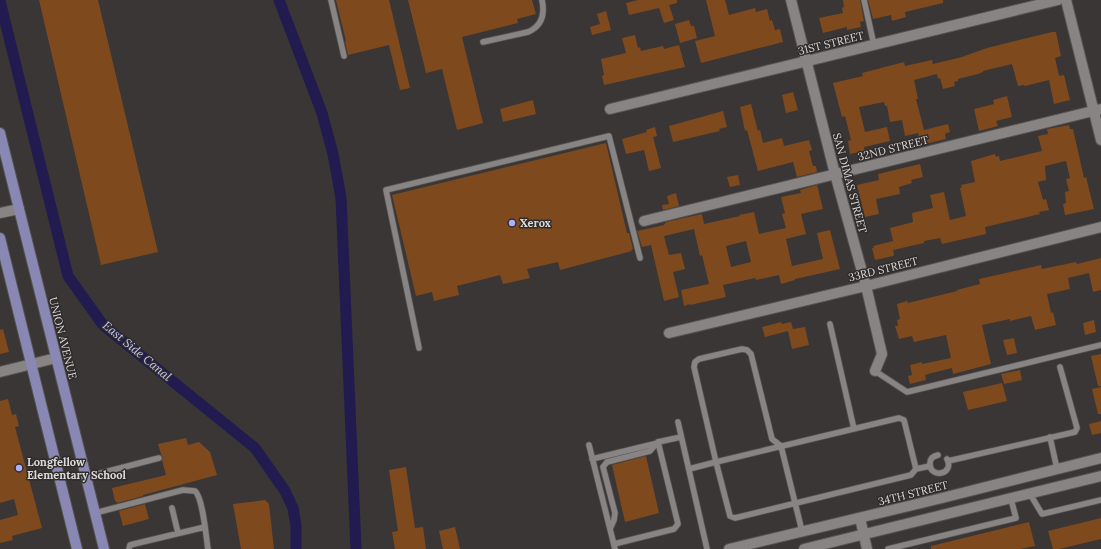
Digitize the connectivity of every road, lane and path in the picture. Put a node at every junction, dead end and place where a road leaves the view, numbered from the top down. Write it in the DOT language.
graph roads {
  1 [pos="331,0"];
  2 [pos="542,0"];
  3 [pos="791,0"];
  4 [pos="864,0"];
  5 [pos="1058,0"];
  6 [pos="1066,0"];
  7 [pos="483,42"];
  8 [pos="874,45"];
  9 [pos="344,56"];
  10 [pos="807,61"];
  11 [pos="610,109"];
  12 [pos="1097,110"];
  13 [pos="0,134"];
  14 [pos="1101,140"];
  15 [pos="834,174"];
  16 [pos="19,209"];
  17 [pos="0,214"];
  18 [pos="644,221"];
  19 [pos="1101,228"];
  20 [pos="0,238"];
  21 [pos="640,258"];
  22 [pos="866,286"];
  23 [pos="830,324"];
  24 [pos="669,333"];
  25 [pos="1101,345"];
  26 [pos="419,348"];
  27 [pos="56,358"];
  28 [pos="31,364"];
  29 [pos="1060,367"];
  30 [pos="875,371"];
  31 [pos="0,372"];
  32 [pos="678,422"];
  33 [pos="854,428"];
  34 [pos="681,436"];
  35 [pos="1050,437"];
  36 [pos="658,442"];
  37 [pos="589,445"];
  38 [pos="781,446"];
  39 [pos="938,455"];
  40 [pos="159,458"];
  41 [pos="1101,458"];
  42 [pos="592,459"];
  43 [pos="716,462"];
  44 [pos="930,466"];
  45 [pos="689,469"];
  46 [pos="916,469"];
  47 [pos="1057,469"];
  48 [pos="1101,476"];
  49 [pos="86,477"];
  50 [pos="1030,494"];
  51 [pos="1011,499"];
  52 [pos="1101,500"];
  53 [pos="795,504"];
  54 [pos="172,508"];
  55 [pos="95,513"];
  56 [pos="860,518"];
  57 [pos="205,527"];
  58 [pos="610,529"];
  59 [pos="802,532"];
  60 [pos="178,533"];
  61 [pos="864,535"];
  62 [pos="615,547"];
  63 [pos="77,549"];
  64 [pos="104,549"];
  65 [pos="128,549"];
  66 [pos="208,549"];
  67 [pos="707,549"];
  68 [pos="729,549"];
  69 [pos="804,549"];
  70 [pos="867,549"];
  71 [pos="888,549"];
  1 -- 9 [label="lane"];
  2 -- 7 [label="lane"];
  3 -- 10 [label="street, SAN DIMAS STREET"];
  4 -- 8 [label="lane"];
  5 -- 8 [label="street, 31ST STREET"];
  6 -- 12 [label="street"];
  8 -- 10 [label="street, 31ST STREET"];
  10 -- 11 [label="street, 31ST STREET"];
  10 -- 15 [label="street, SAN DIMAS STREET"];
  12 -- 14 [label="street"];
  12 -- 15 [label="street, 32ND STREET"];
  13 -- 16 [label="main road, UNION AVENUE"];
  15 -- 18 [label="street, 32ND STREET"];
  15 -- 22 [label="street, SAN DIMAS STREET"];
  16 -- 17 [label="street"];
  16 -- 27 [label="main road, UNION AVENUE"];
  19 -- 22 [label="street, 33RD STREET"];
  20 -- 28 [label="main road"];
  21 -- 26 [label="lane"];
  22 -- 24 [label="street, 33RD STREET"];
  22 -- 30 [label="street, SAN DIMAS STREET"];
  23 -- 33 [label="lane"];
  25 -- 30 [label="lane"];
  27 -- 28 [label="street"];
  27 -- 49 [label="main road, UNION AVENUE"];
  28 -- 31 [label="street"];
  28 -- 63 [label="main road"];
  29 -- 35 [label="lane"];
  32 -- 34 [label="lane"];
  33 -- 38 [label="lane"];
  33 -- 46 [label="lane"];
  34 -- 36 [label="lane"];
  34 -- 45 [label="lane"];
  35 -- 44 [label="lane"];
  35 -- 47 [label="lane"];
  36 -- 42 [label="lane"];
  36 -- 58 [label="lane"];
  36 -- 62 [label="lane"];
  37 -- 42 [label="lane"];
  38 -- 43 [label="lane"];
  38 -- 43 [label="lane"];
  38 -- 53 [label="lane"];
  39 -- 44 [label="lane"];
  40 -- 49 [label="lane"];
  41 -- 47 [label="street, 34TH STREET"];
  42 -- 58 [label="lane"];
  43 -- 45 [label="lane"];
  43 -- 53 [label="lane"];
  44 -- 46 [label="lane"];
  45 -- 67 [label="lane"];
  46 -- 53 [label="lane"];
  47 -- 56 [label="street, 34TH STREET"];
  48 -- 50 [label="street"];
  49 -- 55 [label="main road, UNION AVENUE"];
  50 -- 51 [label="street"];
  50 -- 52 [label="lane"];
  51 -- 61 [label="street"];
  51 -- 71 [label="lane"];
  53 -- 59 [label="lane"];
  54 -- 60 [label="lane"];
  55 -- 57 [label="lane"];
  55 -- 64 [label="main road, UNION AVENUE"];
  56 -- 59 [label="street, 34TH STREET"];
  56 -- 61 [label="street"];
  57 -- 60 [label="lane"];
  57 -- 66 [label="lane"];
  58 -- 62 [label="lane"];
  59 -- 68 [label="street, 34TH STREET"];
  60 -- 65 [label="lane"];
  61 -- 69 [label="street"];
  61 -- 70 [label="street"];
}
